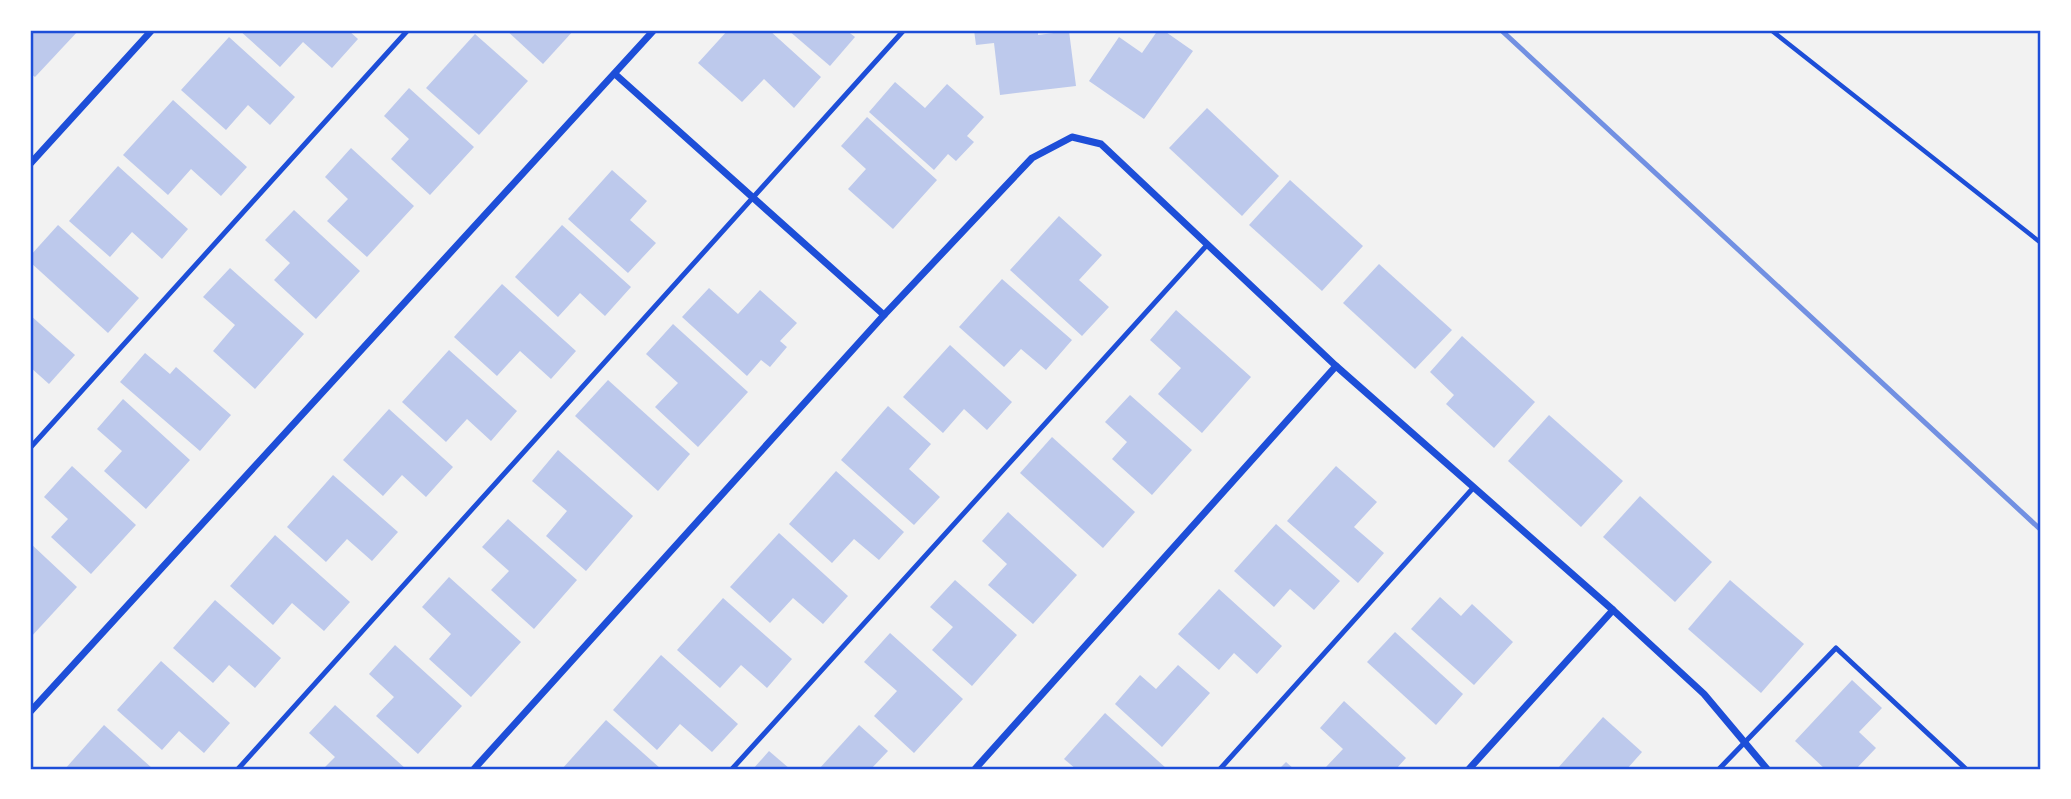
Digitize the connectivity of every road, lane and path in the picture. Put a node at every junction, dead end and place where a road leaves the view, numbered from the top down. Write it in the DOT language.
graph roads {
  1 [pos="152,30"];
  2 [pos="408,30"];
  3 [pos="654,30"];
  4 [pos="904,30"];
  5 [pos="1770,30"];
  6 [pos="615,74"];
  7 [pos="30,164"];
  8 [pos="753,199"];
  9 [pos="2041,243"];
  10 [pos="1207,244"];
  11 [pos="884,315"];
  12 [pos="1336,366"];
  13 [pos="30,448"];
  14 [pos="1474,487"];
  15 [pos="1613,610"];
  16 [pos="30,712"];
  17 [pos="1744,741"];
  18 [pos="238,769"];
  19 [pos="474,769"];
  20 [pos="732,769"];
  21 [pos="975,769"];
  22 [pos="1220,769"];
  23 [pos="1469,769"];
  24 [pos="1718,769"];
  25 [pos="1767,769"];
  26 [pos="1966,769"];
  1 -- 7 [label="street"];
  2 -- 13 [label="lane"];
  3 -- 6 [label="street"];
  4 -- 8 [label="lane"];
  5 -- 9 [label="path"];
  6 -- 8 [label="street"];
  6 -- 16 [label="street"];
  8 -- 11 [label="street"];
  8 -- 18 [label="lane"];
  10 -- 11 [label="street"];
  10 -- 12 [label="street"];
  10 -- 20 [label="lane"];
  11 -- 19 [label="street"];
  12 -- 14 [label="street"];
  12 -- 21 [label="street"];
  14 -- 15 [label="street"];
  14 -- 22 [label="lane"];
  15 -- 17 [label="street"];
  15 -- 23 [label="street"];
  17 -- 24 [label="lane"];
  17 -- 25 [label="street"];
  17 -- 26 [label="lane"];
}
